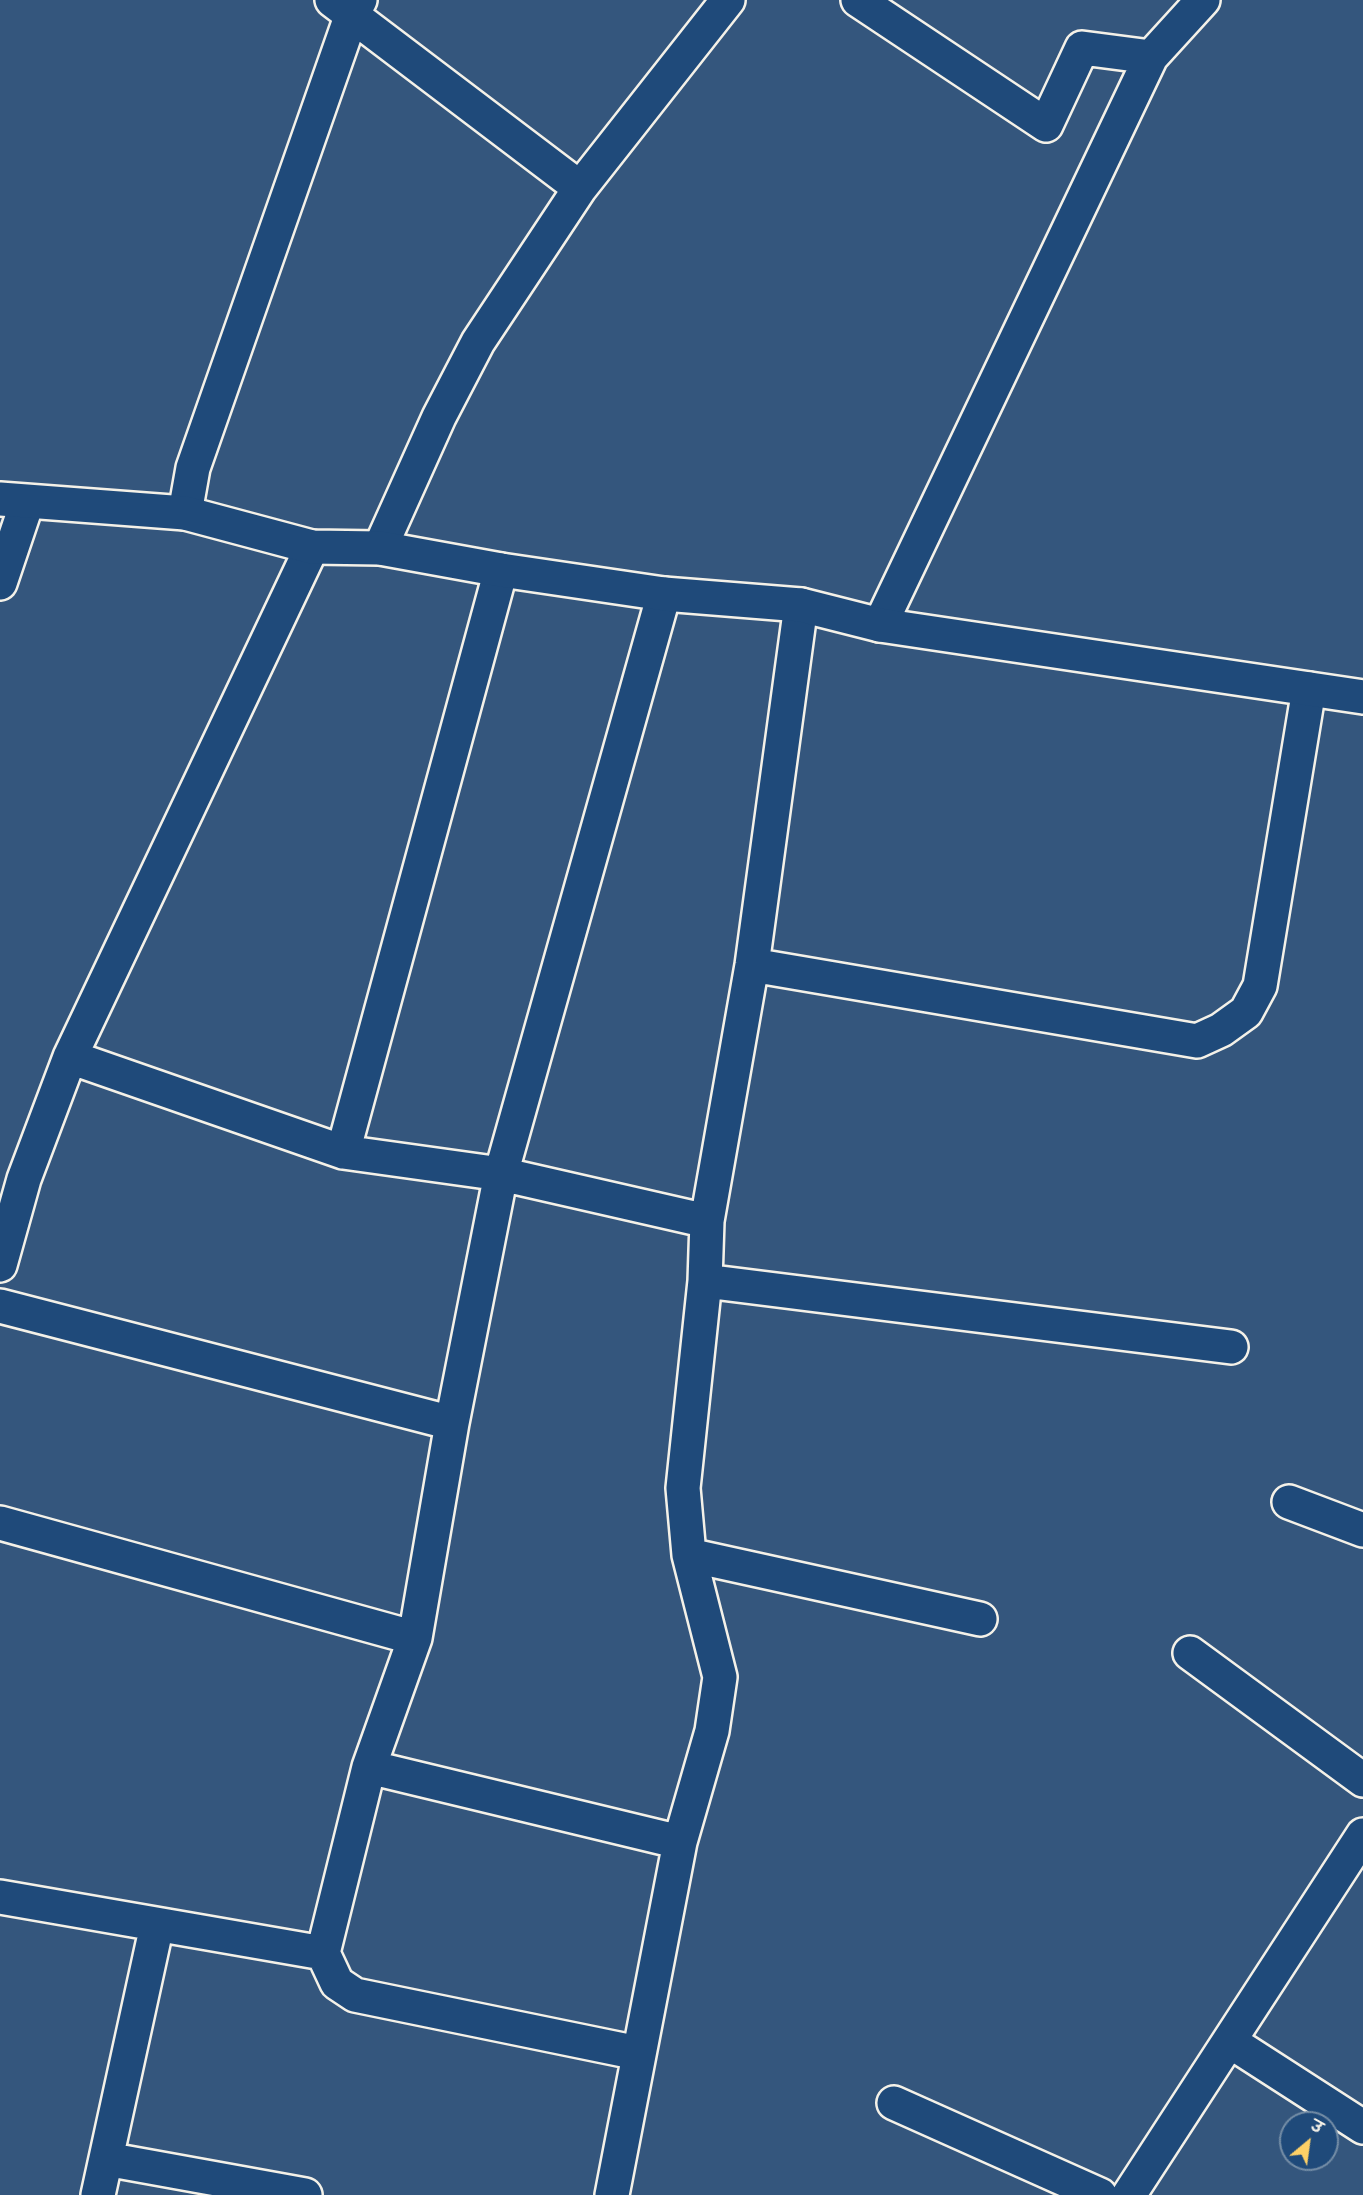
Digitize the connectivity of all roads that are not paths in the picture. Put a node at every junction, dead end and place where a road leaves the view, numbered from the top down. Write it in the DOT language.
graph roads {
  1 [pos="728,0"];
  2 [pos="858,0"];
  3 [pos="1203,0"];
  4 [pos="348,5"];
  5 [pos="1151,57"];
  6 [pos="580,188"];
  7 [pos="13,501"];
  8 [pos="185,513"];
  9 [pos="312,547"];
  10 [pos="380,548"];
  11 [pos="501,570"];
  12 [pos="0,584"];
  13 [pos="664,594"];
  14 [pos="801,605"];
  15 [pos="880,625"];
  16 [pos="1309,689"];
  17 [pos="1363,697"];
  18 [pos="752,965"];
  19 [pos="70,1057"];
  20 [pos="343,1152"];
  21 [pos="501,1174"];
  22 [pos="707,1221"];
  23 [pos="0,1265"];
  24 [pos="705,1281"];
  25 [pos="0,1306"];
  26 [pos="1231,1347"];
  27 [pos="452,1424"];
  28 [pos="1289,1502"];
  29 [pos="0,1523"];
  30 [pos="1363,1530"];
  31 [pos="689,1555"];
  32 [pos="980,1618"];
  33 [pos="415,1638"];
  34 [pos="1190,1653"];
  35 [pos="369,1767"];
  36 [pos="1363,1780"];
  37 [pos="1362,1840"];
  38 [pos="680,1842"];
  39 [pos="0,1897"];
  40 [pos="157,1924"];
  41 [pos="323,1953"];
  42 [pos="1231,2042"];
  43 [pos="638,2053"];
  44 [pos="894,2103"];
  45 [pos="1363,2127"];
  46 [pos="106,2159"];
  47 [pos="98,2195"];
  48 [pos="305,2195"];
  49 [pos="612,2195"];
  50 [pos="1100,2195"];
  51 [pos="1129,2195"];
  1 -- 6 [label="street"];
  2 -- 5 [label="street"];
  3 -- 5 [label="street"];
  4 -- 6 [label="street"];
  4 -- 8 [label="street"];
  5 -- 15 [label="street"];
  6 -- 10 [label="street"];
  7 -- 8 [label="street"];
  7 -- 12 [label="street"];
  8 -- 9 [label="street"];
  9 -- 10 [label="street"];
  9 -- 19 [label="street"];
  10 -- 11 [label="street"];
  11 -- 13 [label="street"];
  11 -- 20 [label="street"];
  13 -- 14 [label="street"];
  13 -- 21 [label="street"];
  14 -- 15 [label="street"];
  14 -- 18 [label="street"];
  15 -- 16 [label="street"];
  16 -- 17 [label="street"];
  16 -- 18 [label="street"];
  18 -- 22 [label="street"];
  19 -- 20 [label="street"];
  19 -- 23 [label="street"];
  20 -- 21 [label="street"];
  21 -- 22 [label="street"];
  21 -- 27 [label="street"];
  22 -- 24 [label="street"];
  24 -- 26 [label="street"];
  24 -- 31 [label="street"];
  25 -- 27 [label="street"];
  27 -- 33 [label="street"];
  28 -- 30 [label="street"];
  29 -- 33 [label="street"];
  31 -- 32 [label="street"];
  31 -- 38 [label="street"];
  33 -- 35 [label="street"];
  34 -- 36 [label="street"];
  35 -- 38 [label="street"];
  35 -- 41 [label="street"];
  37 -- 42 [label="street"];
  38 -- 43 [label="street"];
  39 -- 40 [label="street"];
  40 -- 41 [label="street"];
  40 -- 46 [label="street"];
  41 -- 43 [label="street"];
  42 -- 45 [label="street"];
  42 -- 51 [label="street"];
  43 -- 49 [label="street"];
  44 -- 50 [label="street"];
  46 -- 47 [label="street"];
  46 -- 48 [label="street"];
}
